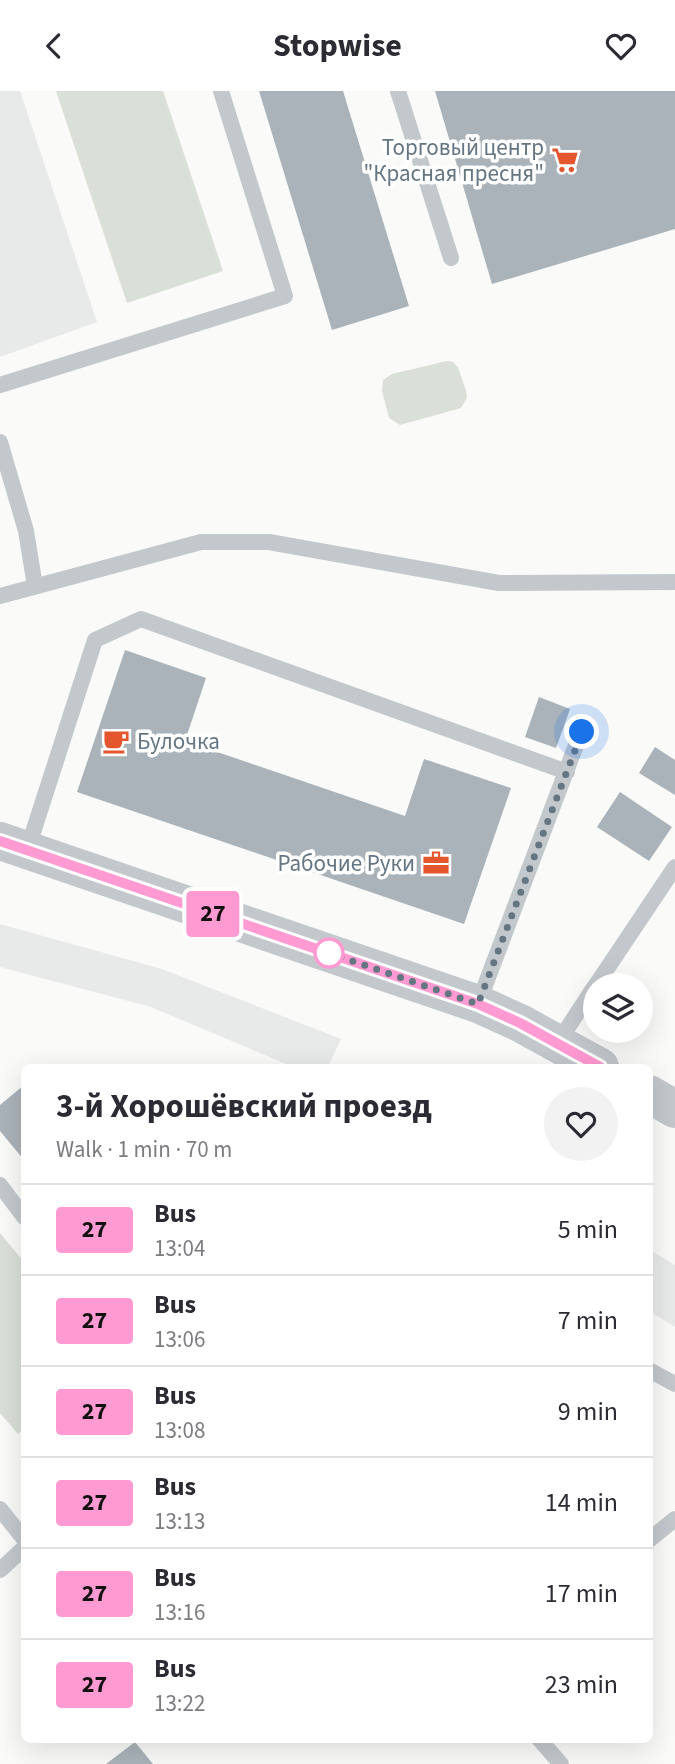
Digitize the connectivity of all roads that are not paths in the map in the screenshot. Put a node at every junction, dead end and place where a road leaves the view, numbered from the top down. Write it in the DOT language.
graph roads {
  1 [pos="221,91"];
  2 [pos="398,91"];
  3 [pos="451,258"];
  4 [pos="0,385"];
  5 [pos="0,442"];
  6 [pos="675,582"];
  7 [pos="35,586"];
  8 [pos="0,596"];
  9 [pos="582,732"];
  10 [pos="567,772"];
  11 [pos="14,846"];
  12 [pos="675,867"];
  13 [pos="604,973"];
  14 [pos="478,1004"];
  15 [pos="583,1004"];
  16 [pos="557,1044"];
  17 [pos="594,1064"];
  18 [pos="653,1096"];
  19 [pos="675,1108"];
  20 [pos="0,1185"];
  21 [pos="21,1213"];
  22 [pos="653,1372"];
  23 [pos="675,1384"];
  24 [pos="0,1509"];
  25 [pos="675,1519"];
  26 [pos="21,1535"];
  27 [pos="653,1538"];
  28 [pos="21,1551"];
  29 [pos="0,1570"];
  30 [pos="543,1743"];
  31 [pos="561,1764"];
  1 -- 4 [label="lane"];
  2 -- 3 [label="lane"];
  5 -- 7 [label="lane"];
  6 -- 7 [label="lane"];
  7 -- 8 [label="lane"];
  9 -- 10 [label="lane"];
  10 -- 11 [label="lane"];
  10 -- 14 [label="lane"];
  11 -- 14 [label="street"];
  12 -- 13 [label="lane"];
  14 -- 16 [label="street"];
  15 -- 16 [label="lane"];
  16 -- 17 [label="street"];
  18 -- 19 [label="street"];
  20 -- 21 [label="lane"];
  22 -- 23 [label="lane"];
  24 -- 26 [label="lane"];
  25 -- 27 [label="lane"];
  28 -- 29 [label="lane"];
  30 -- 31 [label="lane"];
}
